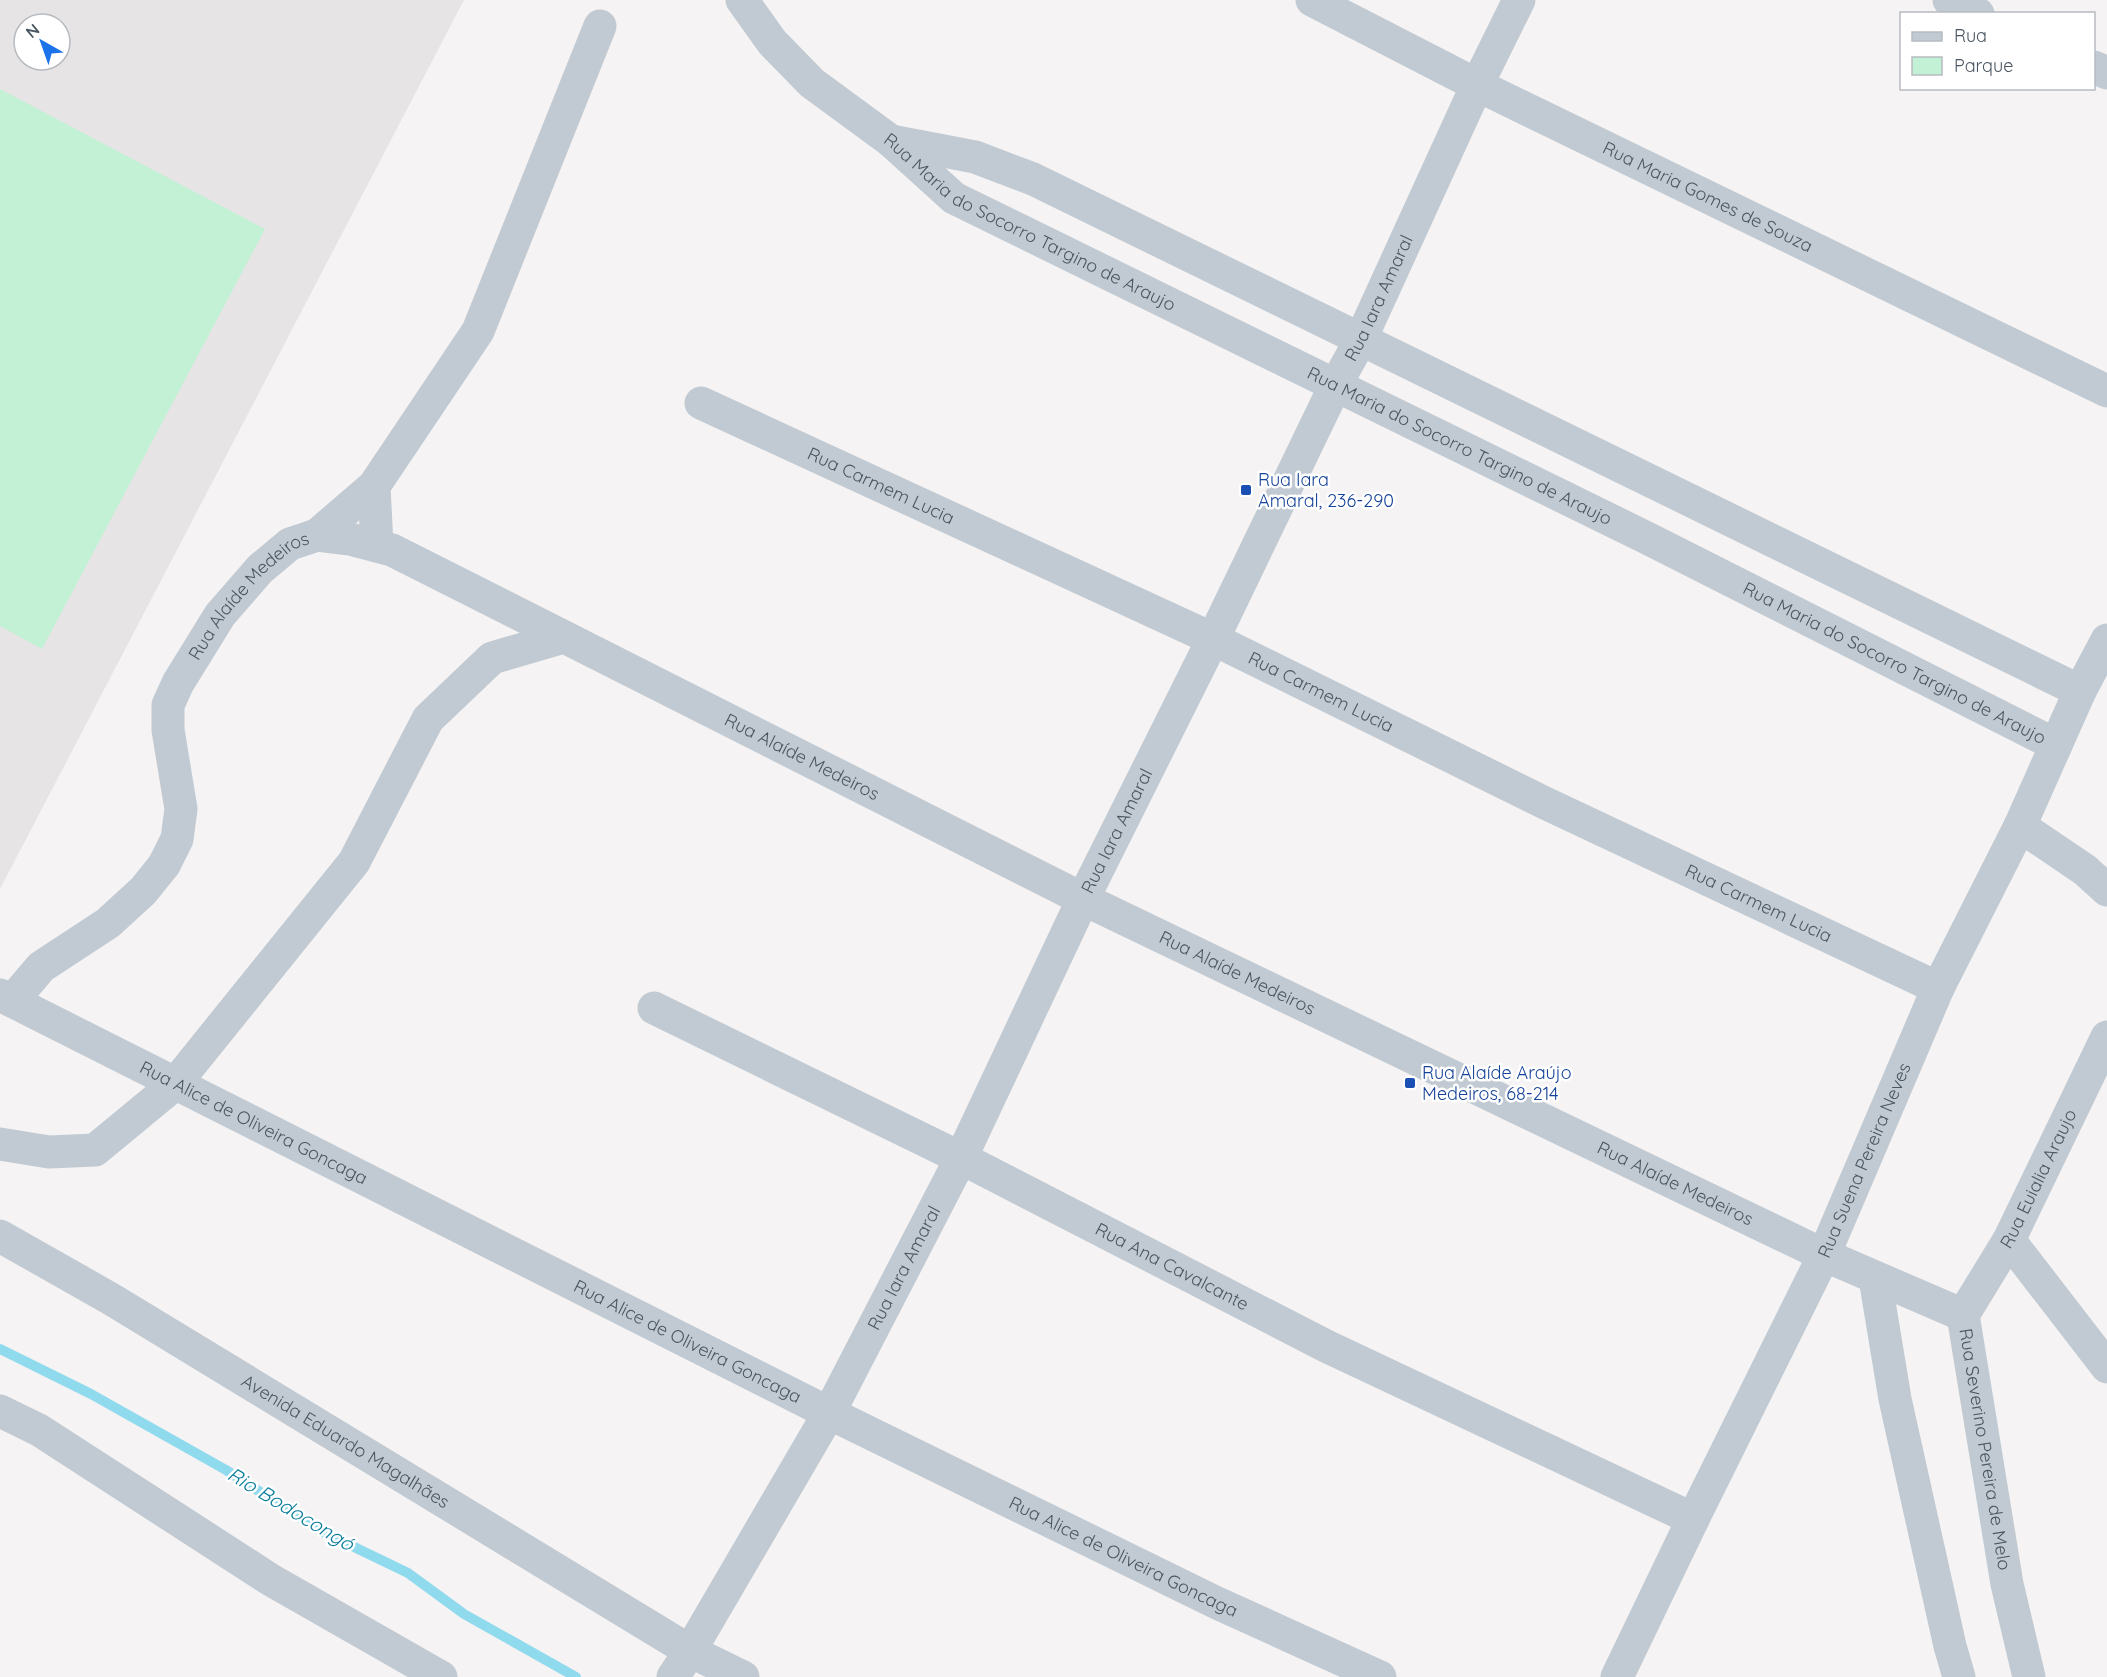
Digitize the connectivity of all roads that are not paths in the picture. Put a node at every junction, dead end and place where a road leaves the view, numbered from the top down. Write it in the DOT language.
graph roads {
  1 [pos="742,0"];
  2 [pos="1312,0"];
  3 [pos="1519,0"];
  4 [pos="1949,0"];
  5 [pos="1974,12"];
  6 [pos="600,26"];
  7 [pos="1477,85"];
  8 [pos="891,141"];
  9 [pos="1360,341"];
  10 [pos="1335,386"];
  11 [pos="2107,391"];
  12 [pos="701,403"];
  13 [pos="374,486"];
  14 [pos="317,535"];
  15 [pos="377,546"];
  16 [pos="564,637"];
  17 [pos="1213,639"];
  18 [pos="2107,640"];
  19 [pos="2080,691"];
  20 [pos="2056,745"];
  21 [pos="2020,826"];
  22 [pos="2107,890"];
  23 [pos="1083,899"];
  24 [pos="1938,988"];
  25 [pos="6,998"];
  26 [pos="654,1008"];
  27 [pos="2107,1037"];
  28 [pos="175,1084"];
  29 [pos="0,1144"];
  30 [pos="961,1158"];
  31 [pos="0,1236"];
  32 [pos="2009,1240"];
  33 [pos="1824,1255"];
  34 [pos="1875,1278"];
  35 [pos="1963,1315"];
  36 [pos="2107,1367"];
  37 [pos="0,1411"];
  38 [pos="829,1413"];
  39 [pos="1693,1519"];
  40 [pos="682,1664"];
  41 [pos="441,1677"];
  42 [pos="743,1677"];
  43 [pos="1380,1677"];
  44 [pos="1617,1677"];
  45 [pos="1959,1677"];
  46 [pos="2029,1677"];
  1 -- 8 [label="street"];
  2 -- 7 [label="street, Rua Maria Gomes de Souza"];
  3 -- 7 [label="street, Rua Iara Amaral"];
  4 -- 5 [label="street"];
  6 -- 13 [label="street"];
  7 -- 9 [label="street, Rua Iara Amaral"];
  7 -- 11 [label="street, Rua Maria Gomes de Souza"];
  8 -- 9 [label="street, Rua Maria do Socorro Targino de Araujo"];
  8 -- 10 [label="street, Rua Maria do Socorro Targino de Araujo"];
  9 -- 10 [label="street, Rua Iara Amaral"];
  9 -- 19 [label="street, Rua Maria do Socorro Targino de Araujo"];
  10 -- 17 [label="street, Rua Iara Amaral"];
  10 -- 20 [label="street, Rua Maria do Socorro Targino de Araujo"];
  12 -- 17 [label="street, Rua Carmem Lucia"];
  13 -- 14 [label="street"];
  13 -- 15 [label="street"];
  14 -- 15 [label="street, Rua Alaíde Medeiros"];
  14 -- 25 [label="street, Rua Alaíde Medeiros"];
  15 -- 16 [label="street, Rua Alaíde Medeiros"];
  16 -- 23 [label="street, Rua Alaíde Medeiros"];
  16 -- 28 [label="street"];
  17 -- 23 [label="street, Rua Iara Amaral"];
  17 -- 24 [label="street, Rua Carmem Lucia"];
  18 -- 19 [label="street, Rua Suena Pereira Neves"];
  19 -- 20 [label="street, Rua Suena Pereira Neves"];
  20 -- 21 [label="street, Rua Suena Pereira Neves"];
  21 -- 22 [label="street"];
  21 -- 24 [label="street, Rua Suena Pereira Neves"];
  23 -- 30 [label="street, Rua Iara Amaral"];
  23 -- 33 [label="street, Rua Alaíde Medeiros"];
  24 -- 33 [label="street, Rua Suena Pereira Neves"];
  25 -- 28 [label="street, Rua Alice de Oliveira Goncaga"];
  26 -- 30 [label="street, Rua Ana Cavalcante"];
  27 -- 32 [label="street, Rua Euialia Araujo"];
  28 -- 29 [label="street"];
  28 -- 38 [label="street, Rua Alice de Oliveira Goncaga"];
  30 -- 38 [label="street, Rua Iara Amaral"];
  30 -- 39 [label="street, Rua Ana Cavalcante"];
  31 -- 40 [label="street, Avenida Eduardo Magalhães"];
  32 -- 35 [label="street, Rua Euialia Araujo"];
  32 -- 36 [label="street"];
  33 -- 34 [label="street, Rua Severino Pereira de Melo"];
  33 -- 39 [label="street, Rua Suena Pereira Neves"];
  34 -- 35 [label="street, Rua Severino Pereira de Melo"];
  34 -- 45 [label="street"];
  35 -- 46 [label="street, Rua Severino Pereira de Melo"];
  37 -- 41 [label="street"];
  38 -- 40 [label="street, Rua Iara Amaral"];
  38 -- 43 [label="street, Rua Alice de Oliveira Goncaga"];
  39 -- 44 [label="street, Rua Suena Pereira Neves"];
  40 -- 42 [label="street, Avenida Eduardo Magalhães"];
}
